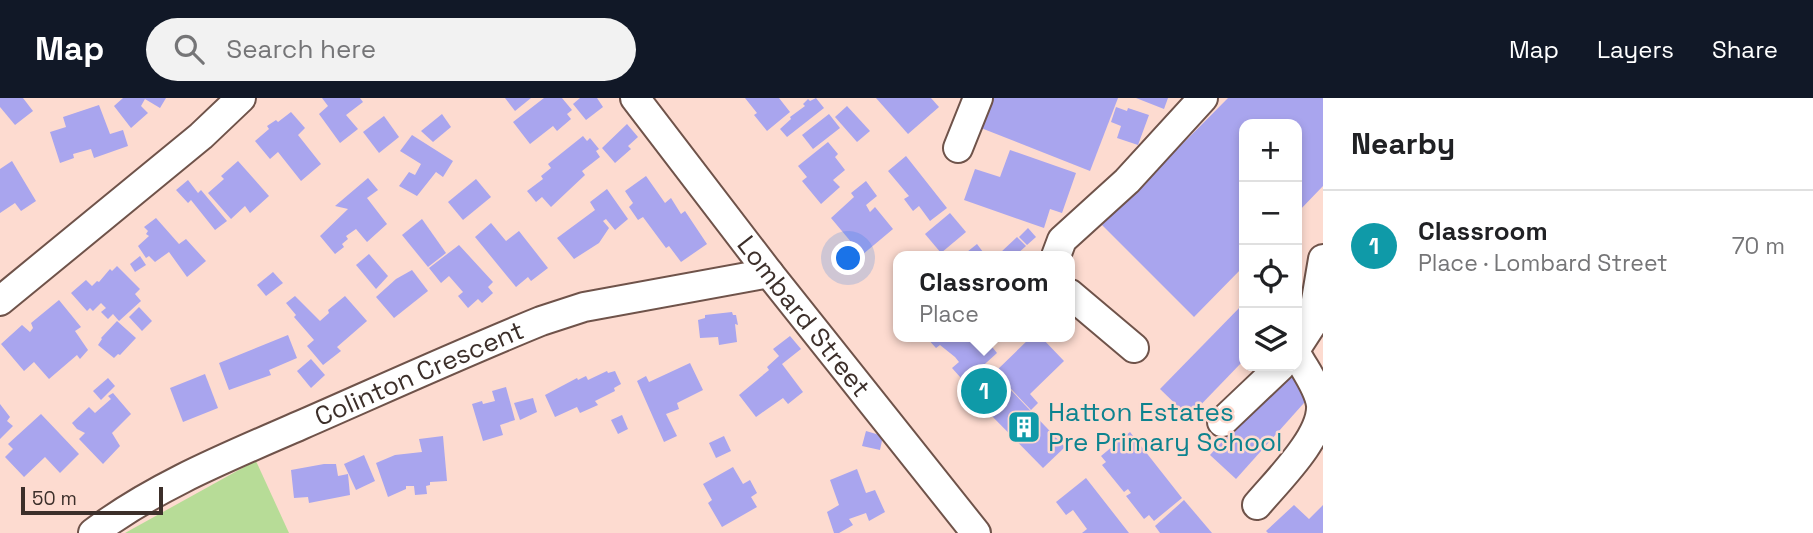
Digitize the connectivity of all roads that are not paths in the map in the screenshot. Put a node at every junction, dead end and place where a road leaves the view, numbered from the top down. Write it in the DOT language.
graph roads {
  1 [pos="241,98"];
  2 [pos="635,98"];
  3 [pos="978,98"];
  4 [pos="1203,98"];
  5 [pos="958,148"];
  6 [pos="1058,251"];
  7 [pos="1323,259"];
  8 [pos="769,273"];
  9 [pos="1075,298"];
  10 [pos="0,302"];
  11 [pos="1302,339"];
  12 [pos="1133,348"];
  13 [pos="1302,364"];
  14 [pos="1275,371"];
  15 [pos="1223,422"];
  16 [pos="1257,505"];
  17 [pos="93,533"];
  18 [pos="976,533"];
  1 -- 10 [label="street"];
  2 -- 8 [label="street, Lombard Street"];
  3 -- 5 [label="street"];
  4 -- 6 [label="street"];
  7 -- 11 [label="street"];
  8 -- 17 [label="street, Colinton Crescent"];
  8 -- 18 [label="street, Lombard Street"];
  9 -- 12 [label="street"];
  13 -- 16 [label="street"];
  14 -- 15 [label="street"];
}
